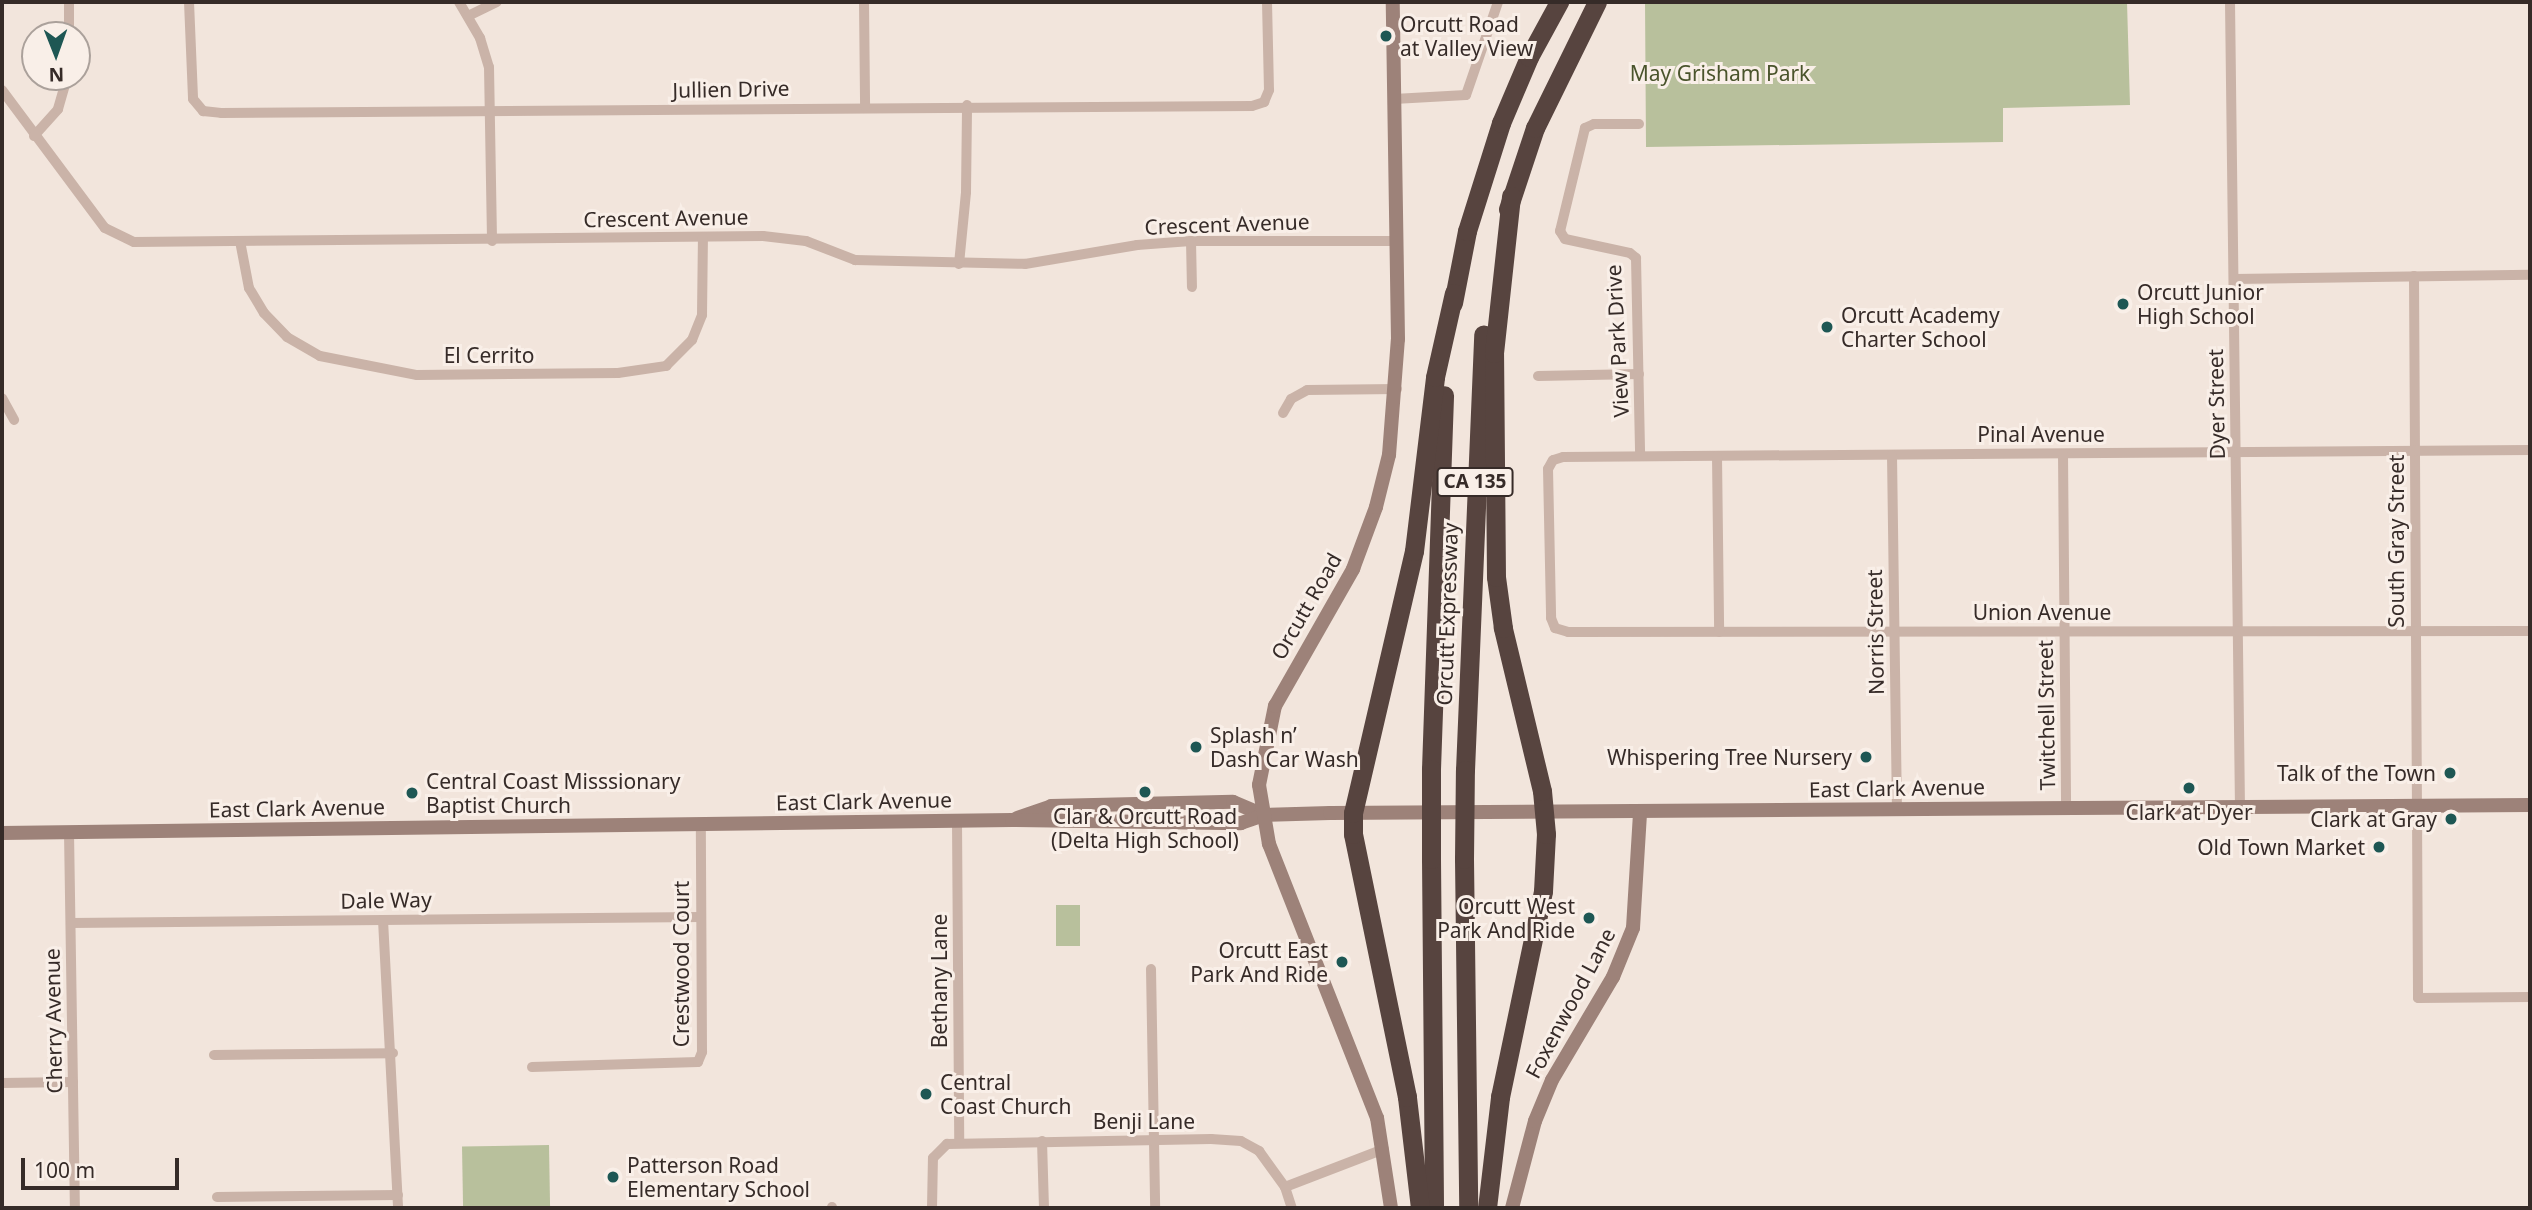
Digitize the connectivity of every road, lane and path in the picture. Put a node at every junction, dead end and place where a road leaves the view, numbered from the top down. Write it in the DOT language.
graph roads {
  1 [pos="69,2"];
  2 [pos="189,2"];
  3 [pos="460,2"];
  4 [pos="497,2"];
  5 [pos="864,2"];
  6 [pos="1267,2"];
  7 [pos="1393,2"];
  8 [pos="1497,2"];
  9 [pos="1559,2"];
  10 [pos="1597,2"];
  11 [pos="2230,2"];
  12 [pos="468,16"];
  13 [pos="69,21"];
  14 [pos="2,90"];
  15 [pos="63,91"];
  16 [pos="1394,99"];
  17 [pos="967,105"];
  18 [pos="865,106"];
  19 [pos="491,112"];
  20 [pos="1639,124"];
  21 [pos="34,136"];
  22 [pos="1511,196"];
  23 [pos="703,237"];
  24 [pos="240,241"];
  25 [pos="492,241"];
  26 [pos="1398,241"];
  27 [pos="1191,242"];
  28 [pos="958,264"];
  29 [pos="2530,275"];
  30 [pos="2414,276"];
  31 [pos="2234,279"];
  32 [pos="1192,287"];
  33 [pos="1454,293"];
  34 [pos="1639,374"];
  35 [pos="1538,376"];
  36 [pos="1396,389"];
  37 [pos="2,398"];
  38 [pos="1283,413"];
  39 [pos="14,420"];
  40 [pos="2530,450"];
  41 [pos="2415,451"];
  42 [pos="2236,452"];
  43 [pos="2063,453"];
  44 [pos="1892,455"];
  45 [pos="1640,456"];
  46 [pos="1717,456"];
  47 [pos="1555,628"];
  48 [pos="2238,631"];
  49 [pos="2416,631"];
  50 [pos="2530,631"];
  51 [pos="1719,632"];
  52 [pos="1894,632"];
  53 [pos="2064,632"];
  54 [pos="2530,805"];
  55 [pos="2417,806"];
  56 [pos="2066,807"];
  57 [pos="2240,807"];
  58 [pos="1897,808"];
  59 [pos="1545,812"];
  60 [pos="1640,812"];
  61 [pos="1353,813"];
  62 [pos="1264,815"];
  63 [pos="1012,820"];
  64 [pos="957,821"];
  65 [pos="701,824"];
  66 [pos="69,832"];
  67 [pos="2,833"];
  68 [pos="701,917"];
  69 [pos="383,920"];
  70 [pos="71,923"];
  71 [pos="1151,969"];
  72 [pos="2530,997"];
  73 [pos="393,1053"];
  74 [pos="214,1055"];
  75 [pos="532,1067"];
  76 [pos="73,1082"];
  77 [pos="2,1083"];
  78 [pos="1154,1139"];
  79 [pos="1042,1141"];
  80 [pos="959,1142"];
  81 [pos="1384,1149"];
  82 [pos="1285,1187"];
  83 [pos="398,1195"];
  84 [pos="218,1197"];
  85 [pos="75,1208"];
  86 [pos="398,1208"];
  87 [pos="932,1208"];
  88 [pos="1044,1208"];
  89 [pos="1155,1208"];
  90 [pos="1292,1208"];
  91 [pos="1391,1208"];
  92 [pos="1420,1208"];
  93 [pos="1434,1208"];
  94 [pos="1468,1208"];
  95 [pos="1487,1208"];
  96 [pos="1512,1208"];
  1 -- 13 [label="street"];
  2 -- 19 [label="street, Jullien Drive"];
  3 -- 12 [label="street"];
  4 -- 12 [label="street"];
  5 -- 18 [label="street"];
  6 -- 17 [label="street, Jullien Drive"];
  7 -- 16 [label="main road, Orcutt Road"];
  8 -- 16 [label="street"];
  9 -- 33 [label="highway, Orcutt Expressway / CA 135"];
  10 -- 22 [label="highway, Orcutt Expressway / CA 135"];
  11 -- 31 [label="street, Dyer Street"];
  12 -- 19 [label="street"];
  14 -- 21 [label="street, Crescent Avenue"];
  15 -- 21 [label="street"];
  16 -- 26 [label="main road, Orcutt Road"];
  17 -- 18 [label="street, Jullien Drive"];
  17 -- 28 [label="street"];
  18 -- 19 [label="street, Jullien Drive"];
  19 -- 25 [label="street"];
  20 -- 34 [label="street, View Park Drive"];
  21 -- 24 [label="street, Crescent Avenue"];
  22 -- 59 [label="highway"];
  22 -- 94 [label="highway, Orcutt Expressway / CA 135, bridge"];
  23 -- 24 [label="street, El Cerrito"];
  23 -- 25 [label="street, Crescent Avenue"];
  23 -- 28 [label="street, Crescent Avenue"];
  24 -- 25 [label="street, Crescent Avenue"];
  26 -- 27 [label="street, Crescent Avenue"];
  26 -- 36 [label="main road, Orcutt Road"];
  27 -- 28 [label="street, Crescent Avenue"];
  27 -- 32 [label="street"];
  29 -- 30 [label="street"];
  30 -- 31 [label="street"];
  30 -- 41 [label="street, South Gray Street"];
  31 -- 42 [label="street, Dyer Street"];
  33 -- 61 [label="highway"];
  33 -- 93 [label="highway, Orcutt Expressway / CA 135, bridge"];
  34 -- 35 [label="street"];
  34 -- 45 [label="street, View Park Drive"];
  36 -- 38 [label="street"];
  36 -- 62 [label="main road, Orcutt Road"];
  37 -- 39 [label="street"];
  40 -- 41 [label="street, Pinal Avenue"];
  41 -- 42 [label="street, Pinal Avenue"];
  41 -- 49 [label="street, South Gray Street"];
  42 -- 43 [label="street, Pinal Avenue"];
  42 -- 48 [label="street, Dyer Street"];
  43 -- 44 [label="street, Pinal Avenue"];
  43 -- 53 [label="street, Twitchell Street"];
  44 -- 46 [label="street, Pinal Avenue"];
  44 -- 52 [label="street, Norris Street"];
  45 -- 46 [label="street, Pinal Avenue"];
  45 -- 47 [label="street, Pinal Avenue"];
  46 -- 51 [label="street"];
  47 -- 51 [label="street, Union Avenue"];
  48 -- 49 [label="street, Union Avenue"];
  48 -- 53 [label="street, Union Avenue"];
  48 -- 57 [label="street, Dyer Street"];
  49 -- 50 [label="street, Union Avenue"];
  49 -- 55 [label="street, South Gray Street"];
  51 -- 52 [label="street, Union Avenue"];
  52 -- 53 [label="street, Union Avenue"];
  52 -- 58 [label="street, Norris Street"];
  53 -- 56 [label="street, Twitchell Street"];
  54 -- 55 [label="main road, East Clark Avenue"];
  55 -- 57 [label="main road, East Clark Avenue"];
  55 -- 72 [label="street, South Gray Street"];
  56 -- 57 [label="main road, East Clark Avenue"];
  56 -- 58 [label="main road, East Clark Avenue"];
  58 -- 60 [label="main road, East Clark Avenue"];
  59 -- 60 [label="main road, East Clark Avenue"];
  59 -- 61 [label="main road, East Clark Avenue"];
  59 -- 95 [label="highway"];
  60 -- 96 [label="main road, Foxenwood Lane"];
  61 -- 62 [label="main road, East Clark Avenue"];
  61 -- 92 [label="highway"];
  62 -- 63 [label="main road, East Clark Avenue"];
  62 -- 63 [label="main road, East Clark Avenue"];
  62 -- 81 [label="main road, Orcutt Road"];
  63 -- 64 [label="main road, East Clark Avenue"];
  64 -- 65 [label="main road, East Clark Avenue"];
  64 -- 80 [label="street, Bethany Lane"];
  65 -- 66 [label="main road, East Clark Avenue"];
  65 -- 68 [label="street, Crestwood Court"];
  66 -- 67 [label="main road, East Clark Avenue"];
  66 -- 70 [label="street, Cherry Avenue"];
  68 -- 69 [label="street, Dale Way"];
  68 -- 75 [label="street, Crestwood Court"];
  69 -- 70 [label="street, Dale Way"];
  69 -- 73 [label="street"];
  70 -- 76 [label="street, Cherry Avenue"];
  71 -- 78 [label="street"];
  73 -- 74 [label="street"];
  73 -- 83 [label="street"];
  76 -- 77 [label="street"];
  76 -- 85 [label="street, Cherry Avenue"];
  78 -- 79 [label="street, Benji Lane"];
  78 -- 82 [label="street, Benji Lane"];
  78 -- 89 [label="street"];
  79 -- 80 [label="street, Benji Lane"];
  79 -- 88 [label="street"];
  80 -- 87 [label="street"];
  81 -- 82 [label="street"];
  81 -- 91 [label="main road, Orcutt Road"];
  82 -- 90 [label="street, Benji Lane"];
  83 -- 84 [label="street"];
  83 -- 86 [label="street"];
}
